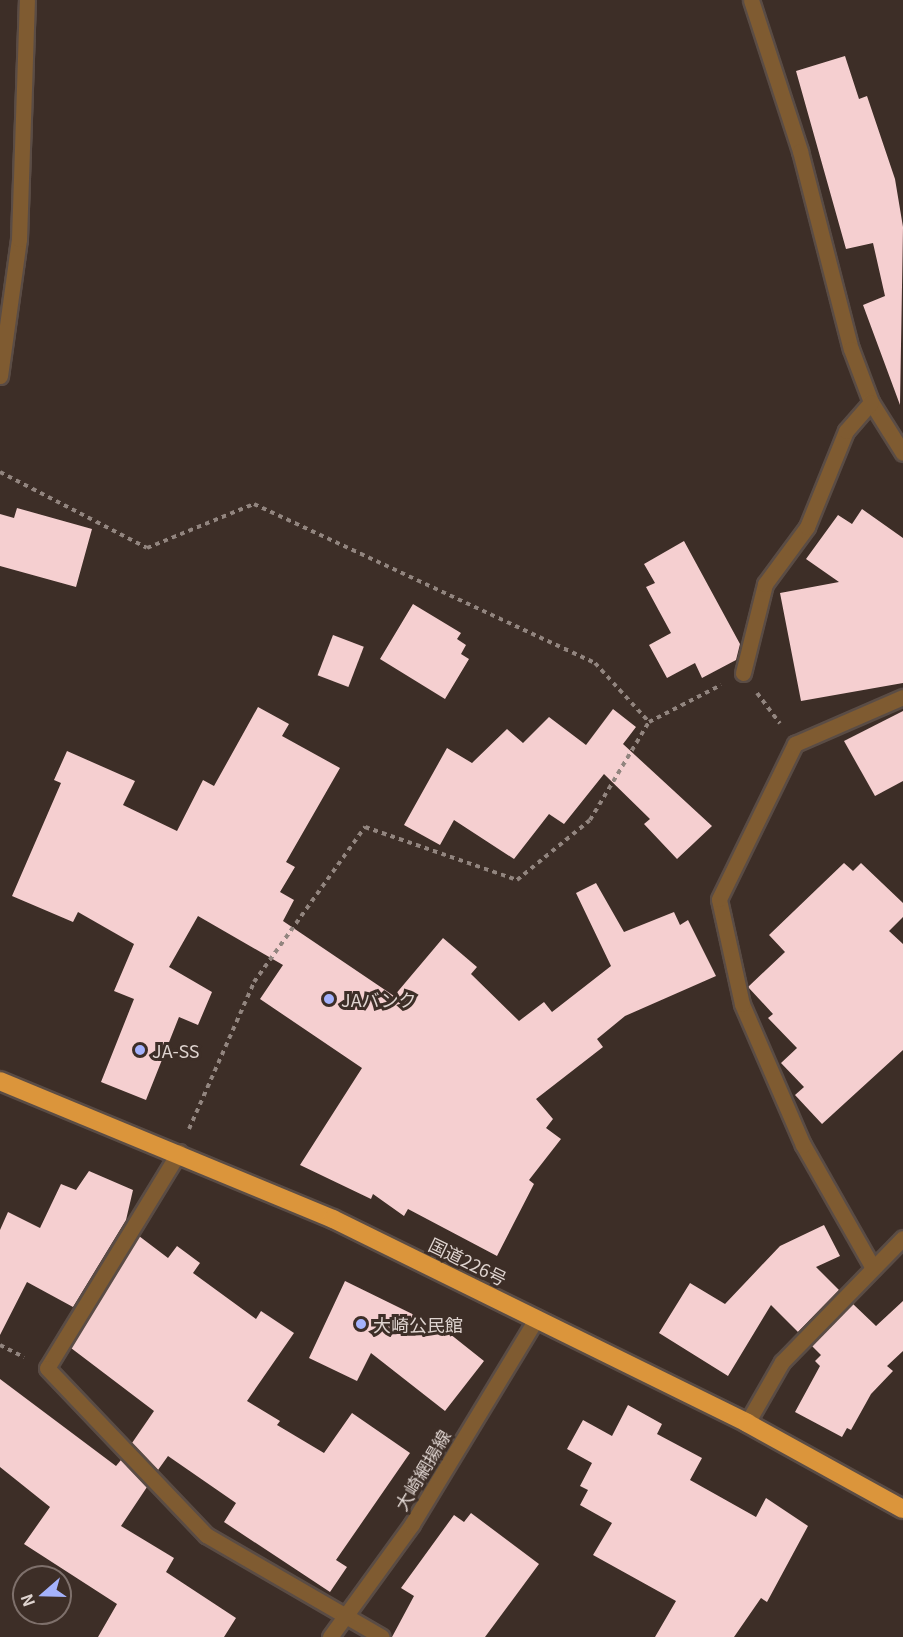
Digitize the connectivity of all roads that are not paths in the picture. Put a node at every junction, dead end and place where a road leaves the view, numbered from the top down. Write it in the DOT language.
graph roads {
  1 [pos="27,0"];
  2 [pos="752,0"];
  3 [pos="0,376"];
  4 [pos="871,402"];
  5 [pos="903,453"];
  6 [pos="743,673"];
  7 [pos="903,697"];
  8 [pos="0,1081"];
  9 [pos="179,1152"];
  10 [pos="903,1238"];
  11 [pos="873,1268"];
  12 [pos="537,1318"];
  13 [pos="747,1423"];
  14 [pos="903,1509"];
  15 [pos="345,1613"];
  16 [pos="330,1637"];
  17 [pos="382,1637"];
  1 -- 3 [label="street"];
  2 -- 4 [label="street"];
  4 -- 5 [label="street"];
  4 -- 6 [label="street"];
  7 -- 11 [label="street"];
  8 -- 9 [label="highway, 国道226号"];
  9 -- 12 [label="highway, 国道226号"];
  9 -- 15 [label="street"];
  10 -- 11 [label="street"];
  11 -- 13 [label="street"];
  12 -- 13 [label="highway, 国道226号"];
  12 -- 15 [label="street, 大崎網揚線"];
  13 -- 14 [label="highway, 国道226号"];
  15 -- 16 [label="street, 大崎網揚線"];
  15 -- 17 [label="street"];
}
